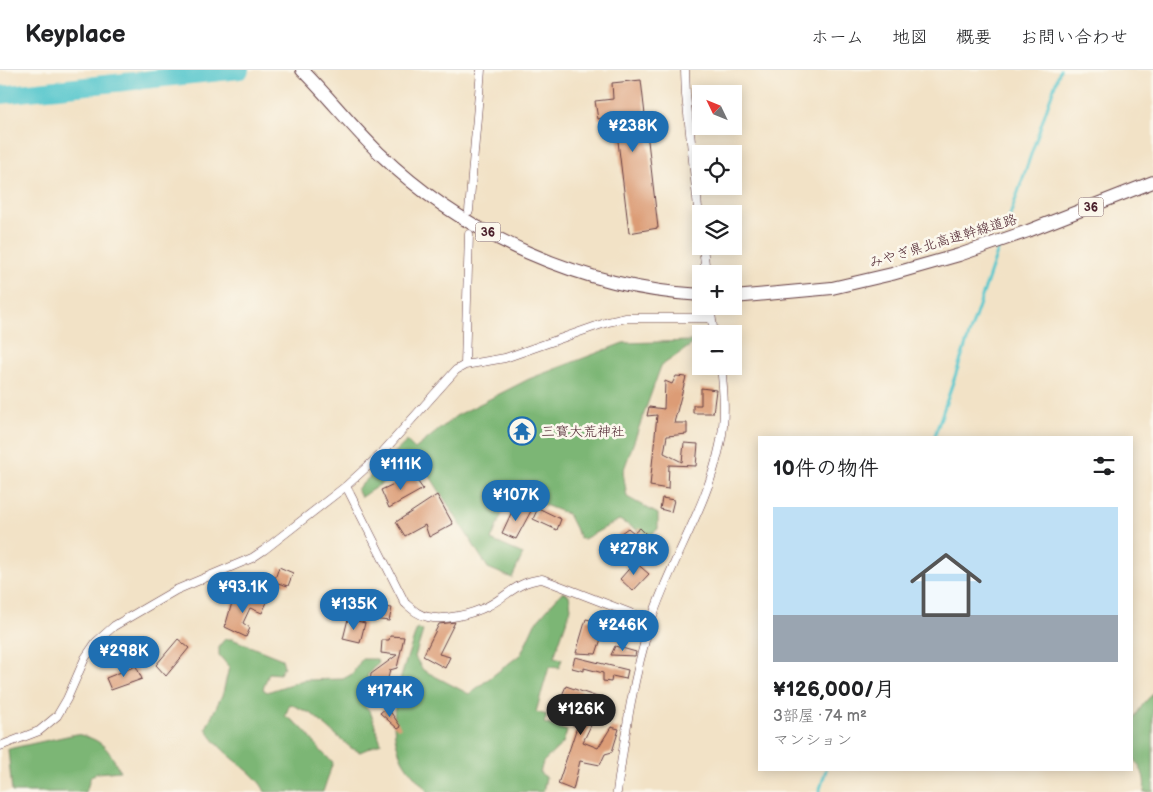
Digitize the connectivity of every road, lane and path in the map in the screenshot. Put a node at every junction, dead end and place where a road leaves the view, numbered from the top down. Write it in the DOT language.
graph roads {
  1 [pos="302,70"];
  2 [pos="481,70"];
  3 [pos="685,70"];
  4 [pos="1153,182"];
  5 [pos="698,205"];
  6 [pos="469,211"];
  7 [pos="469,234"];
  8 [pos="692,294"];
  9 [pos="742,297"];
  10 [pos="711,315"];
  11 [pos="711,318"];
  12 [pos="712,325"];
  13 [pos="466,365"];
  14 [pos="721,375"];
  15 [pos="346,486"];
  16 [pos="651,621"];
  17 [pos="0,746"];
  18 [pos="617,792"];
  1 -- 8 [label="main road, 36"];
  2 -- 6 [label="street"];
  3 -- 5 [label="street"];
  4 -- 9 [label="main road, みやぎ県北高速幹線道路 / 36"];
  7 -- 13 [label="street"];
  10 -- 11 [label="street"];
  11 -- 12 [label="street"];
  11 -- 13 [label="street"];
  13 -- 15 [label="street"];
  14 -- 16 [label="street"];
  15 -- 16 [label="street"];
  15 -- 17 [label="street"];
  16 -- 18 [label="street"];
}
